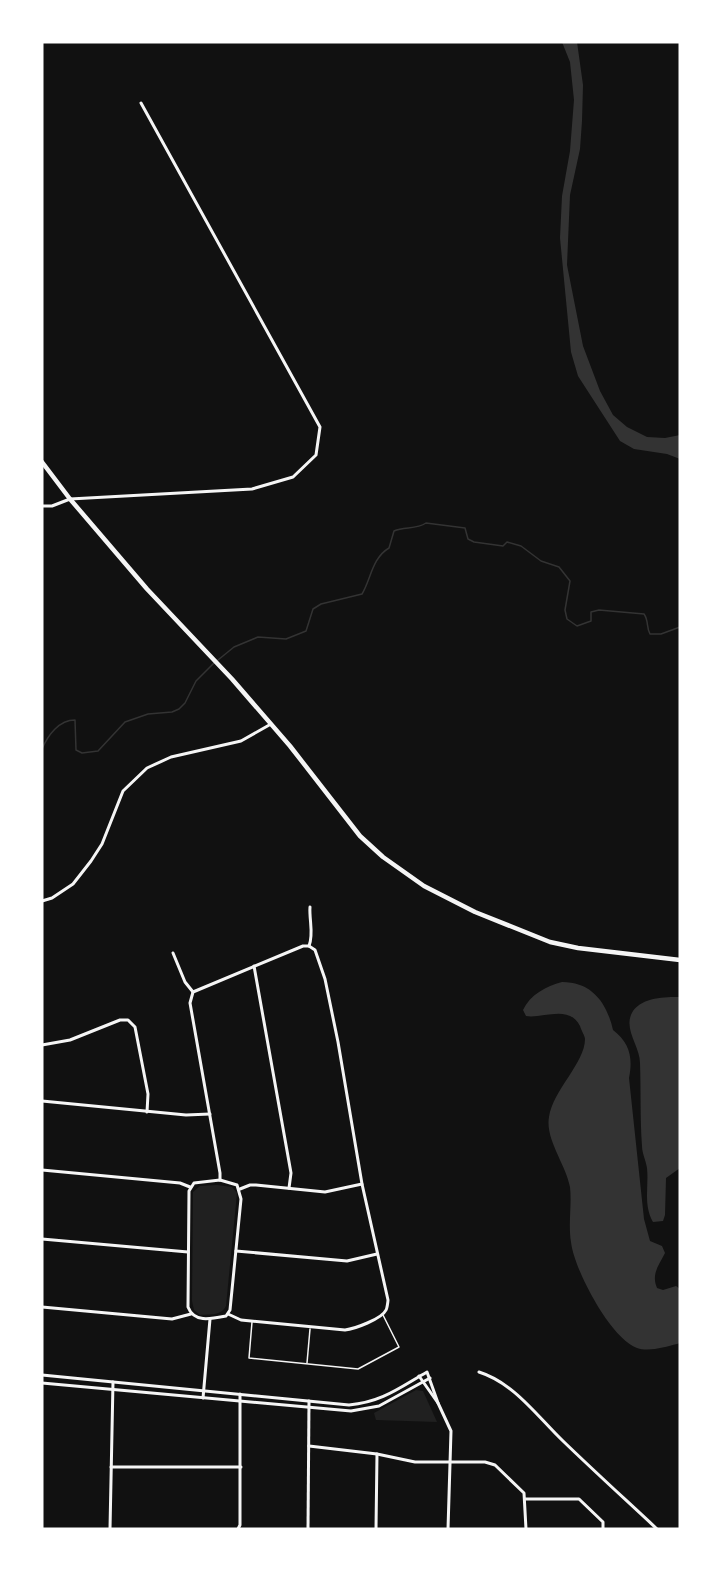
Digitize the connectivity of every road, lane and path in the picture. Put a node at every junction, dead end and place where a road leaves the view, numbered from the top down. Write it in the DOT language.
graph roads {
  1 [pos="141,103"];
  2 [pos="42,462"];
  3 [pos="70,499"];
  4 [pos="42,506"];
  5 [pos="271,724"];
  6 [pos="42,901"];
  7 [pos="310,907"];
  8 [pos="309,946"];
  9 [pos="173,953"];
  10 [pos="680,960"];
  11 [pos="254,966"];
  12 [pos="193,992"];
  13 [pos="42,1045"];
  14 [pos="42,1101"];
  15 [pos="147,1112"];
  16 [pos="210,1114"];
  17 [pos="42,1170"];
  18 [pos="220,1180"];
  19 [pos="362,1184"];
  20 [pos="190,1187"];
  21 [pos="289,1188"];
  22 [pos="240,1189"];
  23 [pos="42,1239"];
  24 [pos="236,1251"];
  25 [pos="188,1252"];
  26 [pos="377,1254"];
  27 [pos="42,1307"];
  28 [pos="191,1314"];
  29 [pos="228,1314"];
  30 [pos="383,1314"];
  31 [pos="210,1318"];
  32 [pos="252,1321"];
  33 [pos="310,1327"];
  34 [pos="307,1364"];
  35 [pos="479,1371"];
  36 [pos="42,1375"];
  37 [pos="419,1376"];
  38 [pos="430,1378"];
  39 [pos="113,1382"];
  40 [pos="422,1382"];
  41 [pos="42,1383"];
  42 [pos="112,1389"];
  43 [pos="204,1390"];
  44 [pos="240,1394"];
  45 [pos="203,1398"];
  46 [pos="240,1401"];
  47 [pos="309,1401"];
  48 [pos="438,1403"];
  49 [pos="309,1408"];
  50 [pos="309,1446"];
  51 [pos="377,1454"];
  52 [pos="450,1462"];
  53 [pos="111,1467"];
  54 [pos="241,1467"];
  55 [pos="525,1499"];
  56 [pos="110,1529"];
  57 [pos="238,1529"];
  58 [pos="308,1529"];
  59 [pos="376,1529"];
  60 [pos="448,1529"];
  61 [pos="526,1529"];
  62 [pos="603,1529"];
  63 [pos="657,1529"];
  1 -- 3 [label="street"];
  2 -- 3 [label="main road"];
  3 -- 4 [label="street"];
  3 -- 5 [label="main road"];
  5 -- 6 [label="street"];
  5 -- 10 [label="main road"];
  7 -- 8 [label="street"];
  8 -- 11 [label="street"];
  8 -- 19 [label="street"];
  9 -- 12 [label="street"];
  11 -- 12 [label="street"];
  11 -- 21 [label="street"];
  12 -- 16 [label="street"];
  13 -- 15 [label="street"];
  14 -- 15 [label="street"];
  15 -- 16 [label="street"];
  16 -- 18 [label="street"];
  17 -- 20 [label="street"];
  18 -- 20 [label="street"];
  18 -- 22 [label="street"];
  19 -- 21 [label="street"];
  19 -- 26 [label="street"];
  20 -- 25 [label="street"];
  21 -- 22 [label="street"];
  22 -- 24 [label="street"];
  23 -- 25 [label="street"];
  24 -- 26 [label="street"];
  24 -- 29 [label="street"];
  25 -- 28 [label="street"];
  26 -- 30 [label="street"];
  27 -- 28 [label="street"];
  28 -- 31 [label="street"];
  29 -- 31 [label="street"];
  29 -- 32 [label="street"];
  30 -- 33 [label="street"];
  30 -- 34 [label="lane"];
  31 -- 43 [label="street"];
  32 -- 33 [label="street"];
  32 -- 34 [label="lane"];
  33 -- 34 [label="lane"];
  35 -- 63 [label="street"];
  36 -- 39 [label="street"];
  37 -- 38 [label="street"];
  37 -- 40 [label="street"];
  37 -- 47 [label="street"];
  38 -- 40 [label="street"];
  38 -- 48 [label="street"];
  39 -- 42 [label="street"];
  39 -- 43 [label="street"];
  40 -- 48 [label="street"];
  40 -- 49 [label="street"];
  41 -- 42 [label="street"];
  42 -- 45 [label="street"];
  42 -- 53 [label="street"];
  43 -- 44 [label="street"];
  43 -- 45 [label="street"];
  44 -- 46 [label="street"];
  44 -- 47 [label="street"];
  45 -- 46 [label="street"];
  46 -- 49 [label="street"];
  46 -- 54 [label="street"];
  47 -- 49 [label="street"];
  48 -- 52 [label="street"];
  49 -- 50 [label="street"];
  50 -- 51 [label="street"];
  50 -- 58 [label="street"];
  51 -- 52 [label="street"];
  51 -- 59 [label="street"];
  52 -- 55 [label="street"];
  52 -- 60 [label="street"];
  53 -- 54 [label="street"];
  53 -- 56 [label="street"];
  54 -- 57 [label="street"];
  55 -- 61 [label="street"];
  55 -- 62 [label="street"];
}
